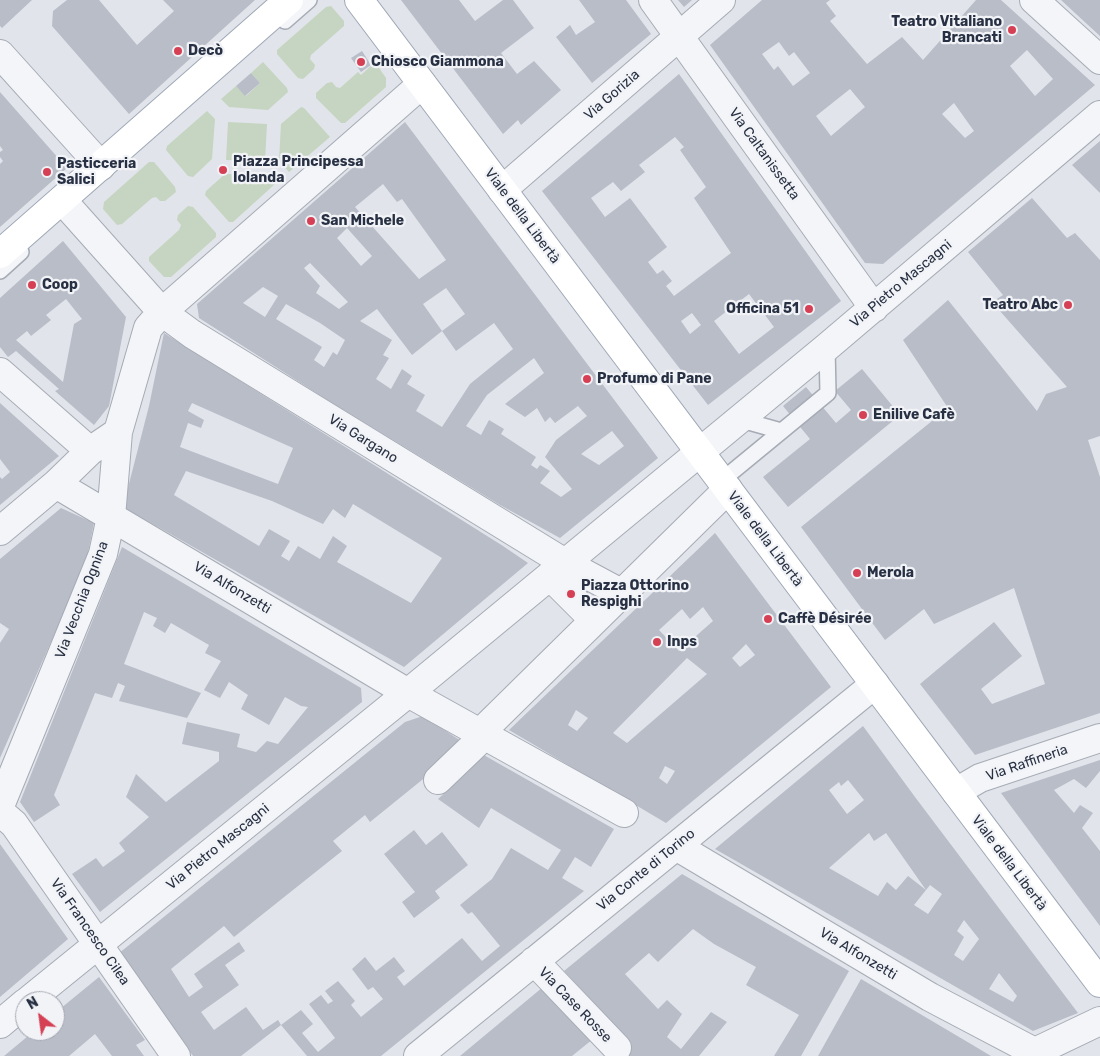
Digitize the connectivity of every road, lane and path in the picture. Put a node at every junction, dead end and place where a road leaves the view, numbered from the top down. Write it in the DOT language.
graph roads {
  1 [pos="289,0"];
  2 [pos="309,0"];
  3 [pos="359,0"];
  4 [pos="653,0"];
  5 [pos="722,0"];
  6 [pos="1034,0"];
  7 [pos="680,36"];
  8 [pos="0,54"];
  9 [pos="1100,60"];
  10 [pos="427,90"];
  11 [pos="1100,115"];
  12 [pos="101,166"];
  13 [pos="502,190"];
  14 [pos="58,209"];
  15 [pos="0,254"];
  16 [pos="0,271"];
  17 [pos="874,308"];
  18 [pos="164,322"];
  19 [pos="827,347"];
  20 [pos="0,372"];
  21 [pos="738,419"];
  22 [pos="782,431"];
  23 [pos="118,432"];
  24 [pos="90,451"];
  25 [pos="700,452"];
  26 [pos="56,484"];
  27 [pos="724,485"];
  28 [pos="111,517"];
  29 [pos="0,530"];
  30 [pos="553,563"];
  31 [pos="621,594"];
  32 [pos="594,620"];
  33 [pos="875,684"];
  34 [pos="408,693"];
  35 [pos="487,736"];
  36 [pos="1100,738"];
  37 [pos="438,780"];
  38 [pos="956,792"];
  39 [pos="0,806"];
  40 [pos="0,812"];
  41 [pos="624,813"];
  42 [pos="676,846"];
  43 [pos="98,944"];
  44 [pos="534,961"];
  45 [pos="1100,983"];
  46 [pos="40,991"];
  47 [pos="15,1011"];
  48 [pos="1100,1021"];
  49 [pos="0,1024"];
  50 [pos="617,1048"];
  51 [pos="1039,1054"];
  52 [pos="176,1056"];
  53 [pos="418,1056"];
  1 -- 12 [label="main road"];
  2 -- 14 [label="lane"];
  3 -- 10 [label="main road"];
  4 -- 7 [label="street, Via Caltanissetta"];
  5 -- 7 [label="street, Via Gorizia"];
  6 -- 9 [label="street"];
  7 -- 13 [label="street, Via Gorizia"];
  7 -- 17 [label="street, Via Caltanissetta"];
  8 -- 12 [label="street"];
  10 -- 13 [label="main road, Viale della Libertà"];
  10 -- 18 [label="street"];
  11 -- 17 [label="street, Via Pietro Mascagni"];
  12 -- 14 [label="main road"];
  13 -- 25 [label="main road, Viale della Libertà"];
  14 -- 15 [label="main road"];
  14 -- 16 [label="lane"];
  14 -- 18 [label="street"];
  17 -- 19 [label="street, Via Pietro Mascagni"];
  18 -- 23 [label="street, Via Vecchia Ognina"];
  18 -- 30 [label="street, Via Gargano"];
  19 -- 21 [label="street, Via Pietro Mascagni"];
  19 -- 22 [label="lane"];
  20 -- 24 [label="street"];
  21 -- 22 [label="lane"];
  21 -- 25 [label="street, Via Pietro Mascagni"];
  22 -- 27 [label="lane"];
  23 -- 24 [label="street"];
  23 -- 28 [label="street, Via Vecchia Ognina"];
  24 -- 26 [label="street"];
  25 -- 27 [label="main road, Viale della Libertà"];
  25 -- 30 [label="street, Via Pietro Mascagni"];
  26 -- 28 [label="street, Via Alfonzetti"];
  26 -- 29 [label="street"];
  27 -- 31 [label="street"];
  27 -- 33 [label="main road, Viale della Libertà"];
  28 -- 34 [label="street, Via Alfonzetti"];
  28 -- 39 [label="street, Via Vecchia Ognina"];
  30 -- 31 [label="street"];
  30 -- 32 [label="street"];
  30 -- 34 [label="street, Via Pietro Mascagni"];
  31 -- 32 [label="street"];
  32 -- 35 [label="street"];
  33 -- 38 [label="main road, Viale della Libertà"];
  33 -- 42 [label="street, Via Conte di Torino"];
  34 -- 35 [label="street, Via Alfonzetti"];
  34 -- 43 [label="street, Via Pietro Mascagni"];
  35 -- 37 [label="street"];
  35 -- 41 [label="street"];
  36 -- 38 [label="street, Via Raffineria"];
  38 -- 45 [label="main road, Viale della Libertà"];
  40 -- 43 [label="street, Via Francesco Cilea"];
  42 -- 44 [label="street, Via Conte di Torino"];
  42 -- 51 [label="street, Via Alfonzetti"];
  43 -- 46 [label="street, Via Pietro Mascagni"];
  43 -- 52 [label="street, Via Francesco Cilea"];
  44 -- 50 [label="street, Via Case Rosse"];
  44 -- 53 [label="street, Via Conte di Torino"];
  47 -- 49 [label="street, Via Pietro Mascagni"];
  48 -- 51 [label="street"];
}
